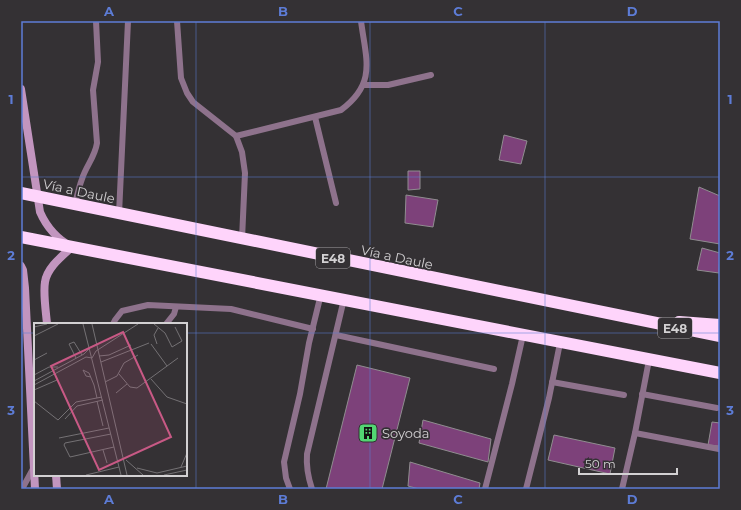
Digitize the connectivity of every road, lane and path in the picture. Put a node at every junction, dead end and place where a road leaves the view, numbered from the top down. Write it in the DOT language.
graph roads {
  1 [pos="96,21"];
  2 [pos="128,21"];
  3 [pos="177,21"];
  4 [pos="362,21"];
  5 [pos="431,75"];
  6 [pos="364,85"];
  7 [pos="21,89"];
  8 [pos="315,117"];
  9 [pos="236,136"];
  10 [pos="21,193"];
  11 [pos="37,197"];
  12 [pos="336,203"];
  13 [pos="75,204"];
  14 [pos="119,214"];
  15 [pos="21,236"];
  16 [pos="242,239"];
  17 [pos="72,247"];
  18 [pos="21,266"];
  19 [pos="321,294"];
  20 [pos="344,299"];
  21 [pos="23,301"];
  22 [pos="176,307"];
  23 [pos="630,319"];
  24 [pos="47,323"];
  25 [pos="113,323"];
  26 [pos="167,323"];
  27 [pos="720,325"];
  28 [pos="313,329"];
  29 [pos="336,335"];
  30 [pos="523,335"];
  31 [pos="720,336"];
  32 [pos="24,341"];
  33 [pos="560,342"];
  34 [pos="649,360"];
  35 [pos="494,369"];
  36 [pos="720,373"];
  37 [pos="552,382"];
  38 [pos="642,394"];
  39 [pos="624,395"];
  40 [pos="717,408"];
  41 [pos="635,434"];
  42 [pos="719,449"];
  43 [pos="34,467"];
  44 [pos="34,476"];
  45 [pos="56,476"];
  46 [pos="22,489"];
  47 [pos="35,489"];
  48 [pos="57,489"];
  49 [pos="290,489"];
  50 [pos="312,489"];
  51 [pos="485,489"];
  52 [pos="526,489"];
  53 [pos="622,489"];
  1 -- 13 [label="lane"];
  2 -- 14 [label="lane"];
  3 -- 9 [label="lane"];
  4 -- 6 [label="lane"];
  5 -- 6 [label="lane"];
  6 -- 8 [label="lane"];
  7 -- 11 [label="street"];
  8 -- 9 [label="lane"];
  8 -- 12 [label="lane"];
  9 -- 16 [label="lane"];
  10 -- 11 [label="highway, Vía a Daule / E48"];
  11 -- 13 [label="highway, Vía a Daule / E48"];
  11 -- 17 [label="street"];
  13 -- 14 [label="highway, Vía a Daule / E48"];
  14 -- 16 [label="highway, Vía a Daule / E48"];
  15 -- 17 [label="highway"];
  16 -- 23 [label="highway, Vía a Daule / E48"];
  17 -- 19 [label="highway"];
  17 -- 24 [label="street"];
  18 -- 21 [label="street"];
  19 -- 20 [label="highway"];
  19 -- 28 [label="lane"];
  20 -- 29 [label="lane"];
  20 -- 30 [label="highway"];
  21 -- 32 [label="street"];
  22 -- 25 [label="lane"];
  22 -- 26 [label="lane"];
  22 -- 28 [label="lane"];
  23 -- 27 [label="highway"];
  23 -- 31 [label="highway, Vía a Daule / E48"];
  28 -- 49 [label="lane"];
  29 -- 35 [label="lane"];
  29 -- 50 [label="lane"];
  30 -- 33 [label="highway"];
  30 -- 51 [label="lane"];
  32 -- 43 [label="street"];
  33 -- 34 [label="highway"];
  33 -- 37 [label="lane"];
  34 -- 36 [label="highway"];
  34 -- 38 [label="lane"];
  37 -- 39 [label="lane"];
  37 -- 52 [label="lane"];
  38 -- 40 [label="lane"];
  38 -- 41 [label="lane"];
  41 -- 42 [label="lane"];
  41 -- 53 [label="lane"];
  43 -- 46 [label="lane"];
  44 -- 47 [label="street"];
  45 -- 48 [label="street"];
}
